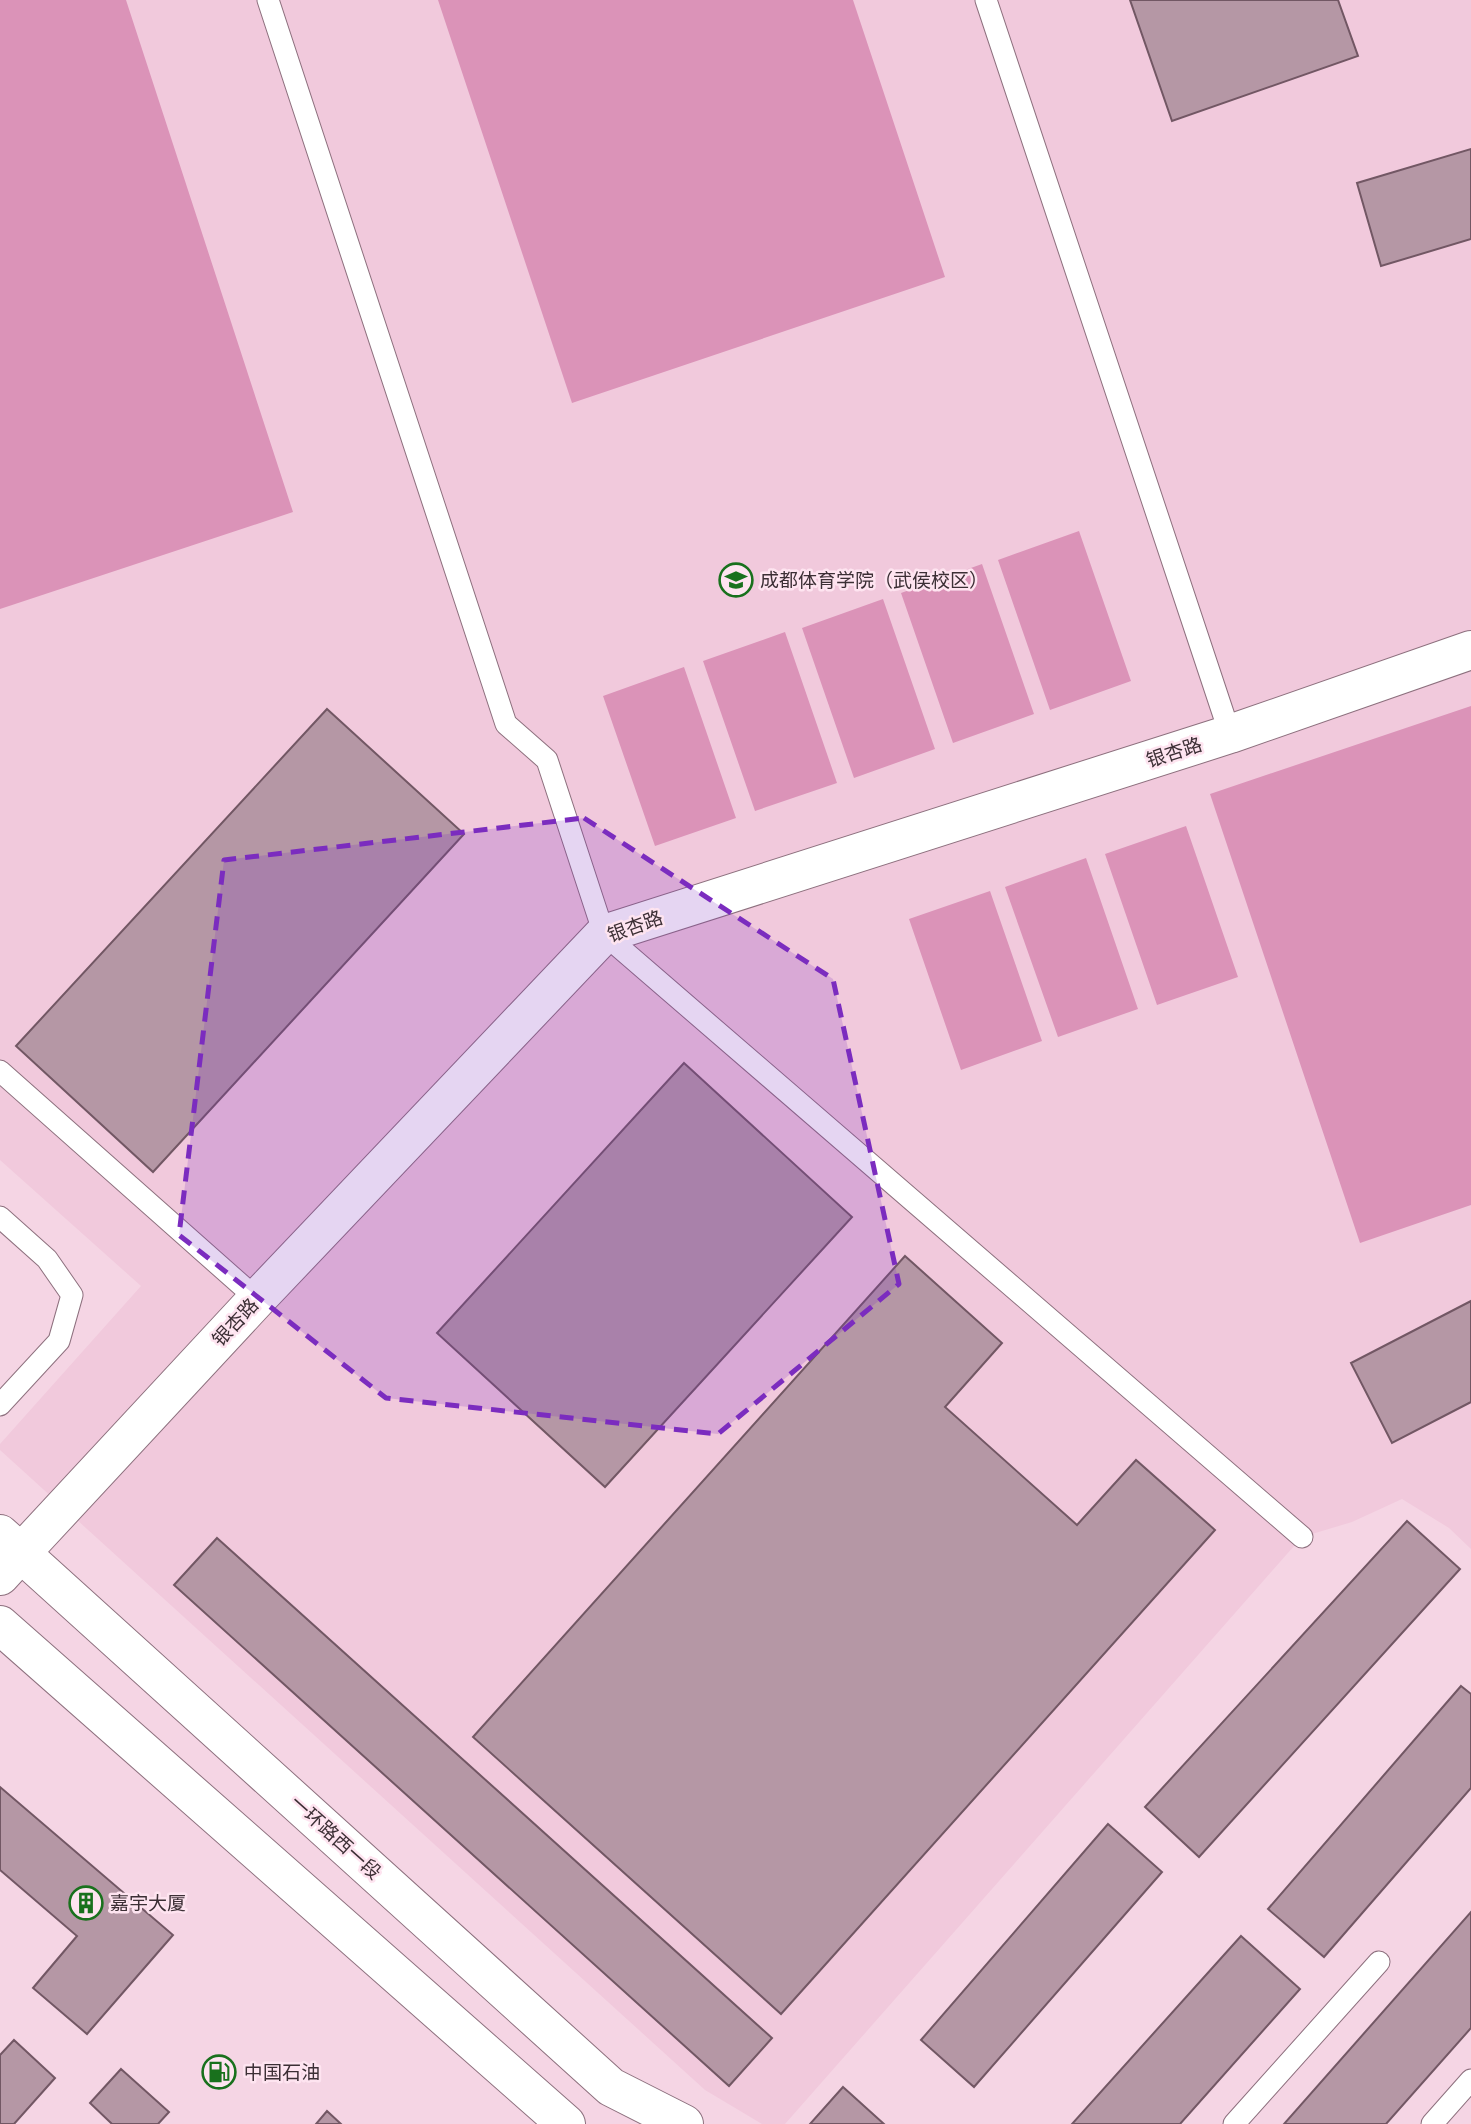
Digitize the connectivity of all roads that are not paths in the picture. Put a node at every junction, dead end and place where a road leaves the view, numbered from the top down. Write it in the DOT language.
graph roads {
  1 [pos="268,0"];
  2 [pos="986,0"];
  3 [pos="1471,650"];
  4 [pos="1230,734"];
  5 [pos="604,934"];
  6 [pos="0,1071"];
  7 [pos="0,1217"];
  8 [pos="257,1299"];
  9 [pos="0,1405"];
  10 [pos="1302,1537"];
  11 [pos="7,1554"];
  12 [pos="0,1625"];
  13 [pos="1379,1962"];
  14 [pos="1471,2080"];
  15 [pos="611,2087"];
  16 [pos="566,2124"];
  17 [pos="653,2124"];
  18 [pos="684,2124"];
  19 [pos="1234,2124"];
  20 [pos="1432,2124"];
  1 -- 5 [label="lane"];
  2 -- 4 [label="lane"];
  3 -- 4 [label="street, 银杏路"];
  4 -- 5 [label="street, 银杏路"];
  5 -- 8 [label="street, 银杏路"];
  5 -- 10 [label="lane"];
  6 -- 8 [label="lane"];
  7 -- 9 [label="lane"];
  8 -- 11 [label="street, 银杏路"];
  11 -- 15 [label="street, 一环路西一段"];
  12 -- 16 [label="street"];
  13 -- 19 [label="lane"];
  14 -- 20 [label="lane"];
  15 -- 17 [label="street"];
  15 -- 18 [label="street, 一环路西一段"];
}
